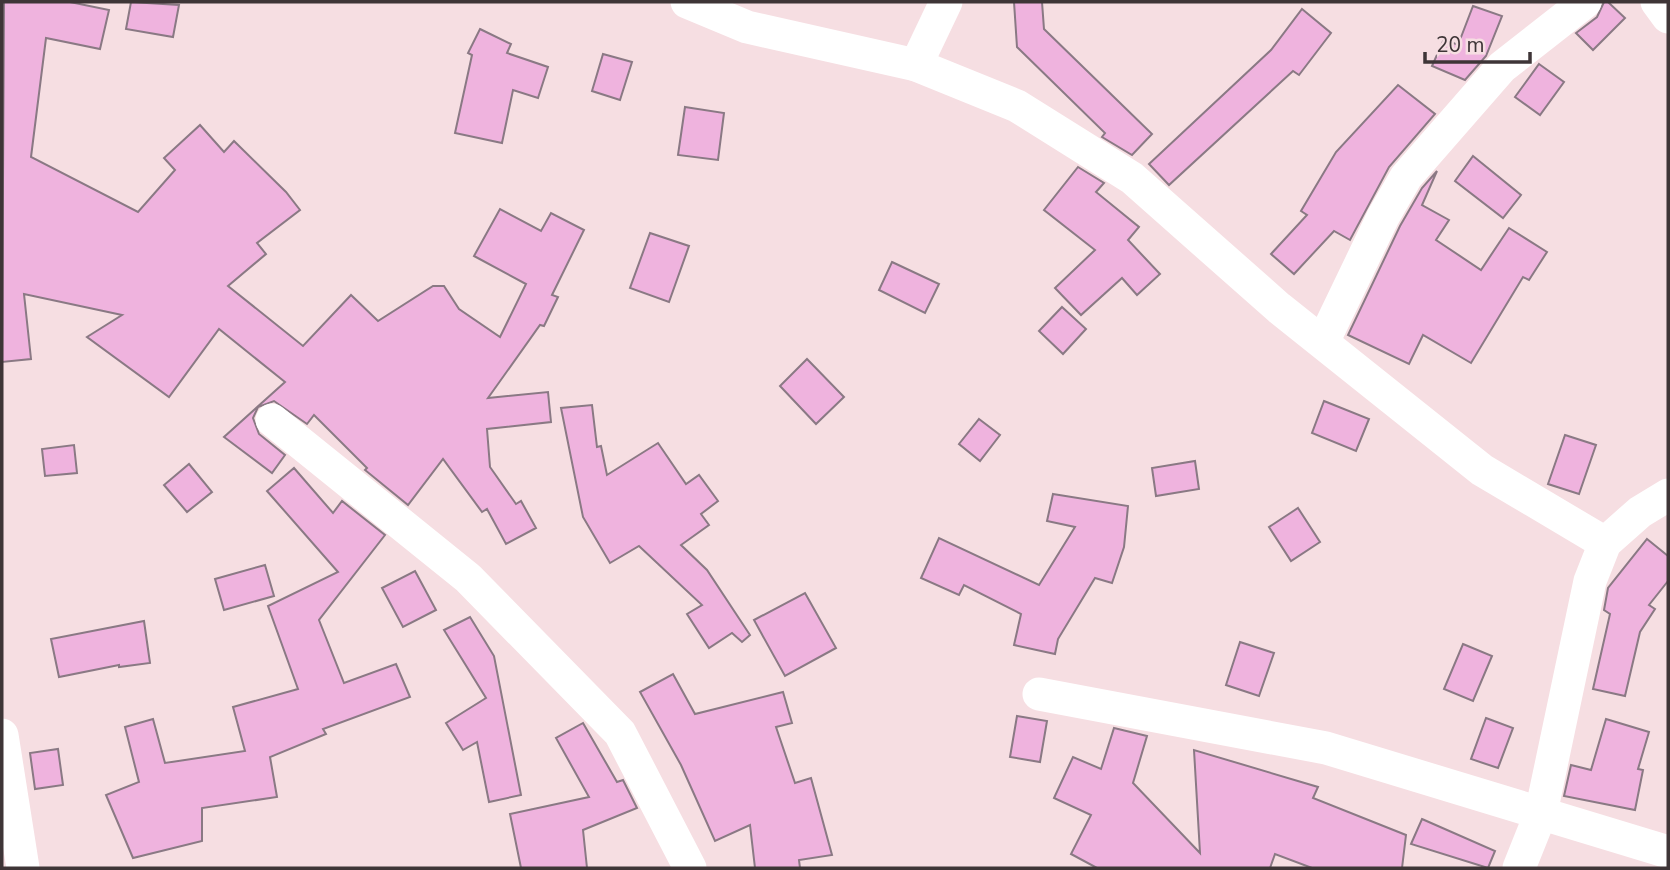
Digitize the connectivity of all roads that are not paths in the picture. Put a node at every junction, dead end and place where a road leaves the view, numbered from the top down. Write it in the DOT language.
graph roads {
  1 [pos="687,2"];
  2 [pos="946,2"];
  3 [pos="1585,2"];
  4 [pos="1657,2"];
  5 [pos="1668,17"];
  6 [pos="916,65"];
  7 [pos="1323,342"];
  8 [pos="272,420"];
  9 [pos="1668,495"];
  10 [pos="1605,543"];
  11 [pos="1039,694"];
  12 [pos="2,734"];
  13 [pos="1541,813"];
  14 [pos="1668,852"];
  15 [pos="23,868"];
  16 [pos="690,868"];
  17 [pos="1519,868"];
  1 -- 6 [label="street"];
  2 -- 6 [label="street"];
  3 -- 7 [label="street"];
  4 -- 5 [label="street"];
  6 -- 7 [label="street"];
  7 -- 10 [label="street"];
  8 -- 16 [label="street"];
  9 -- 10 [label="street"];
  10 -- 13 [label="street"];
  11 -- 13 [label="street"];
  12 -- 15 [label="street"];
  13 -- 14 [label="street"];
  13 -- 17 [label="street"];
}
